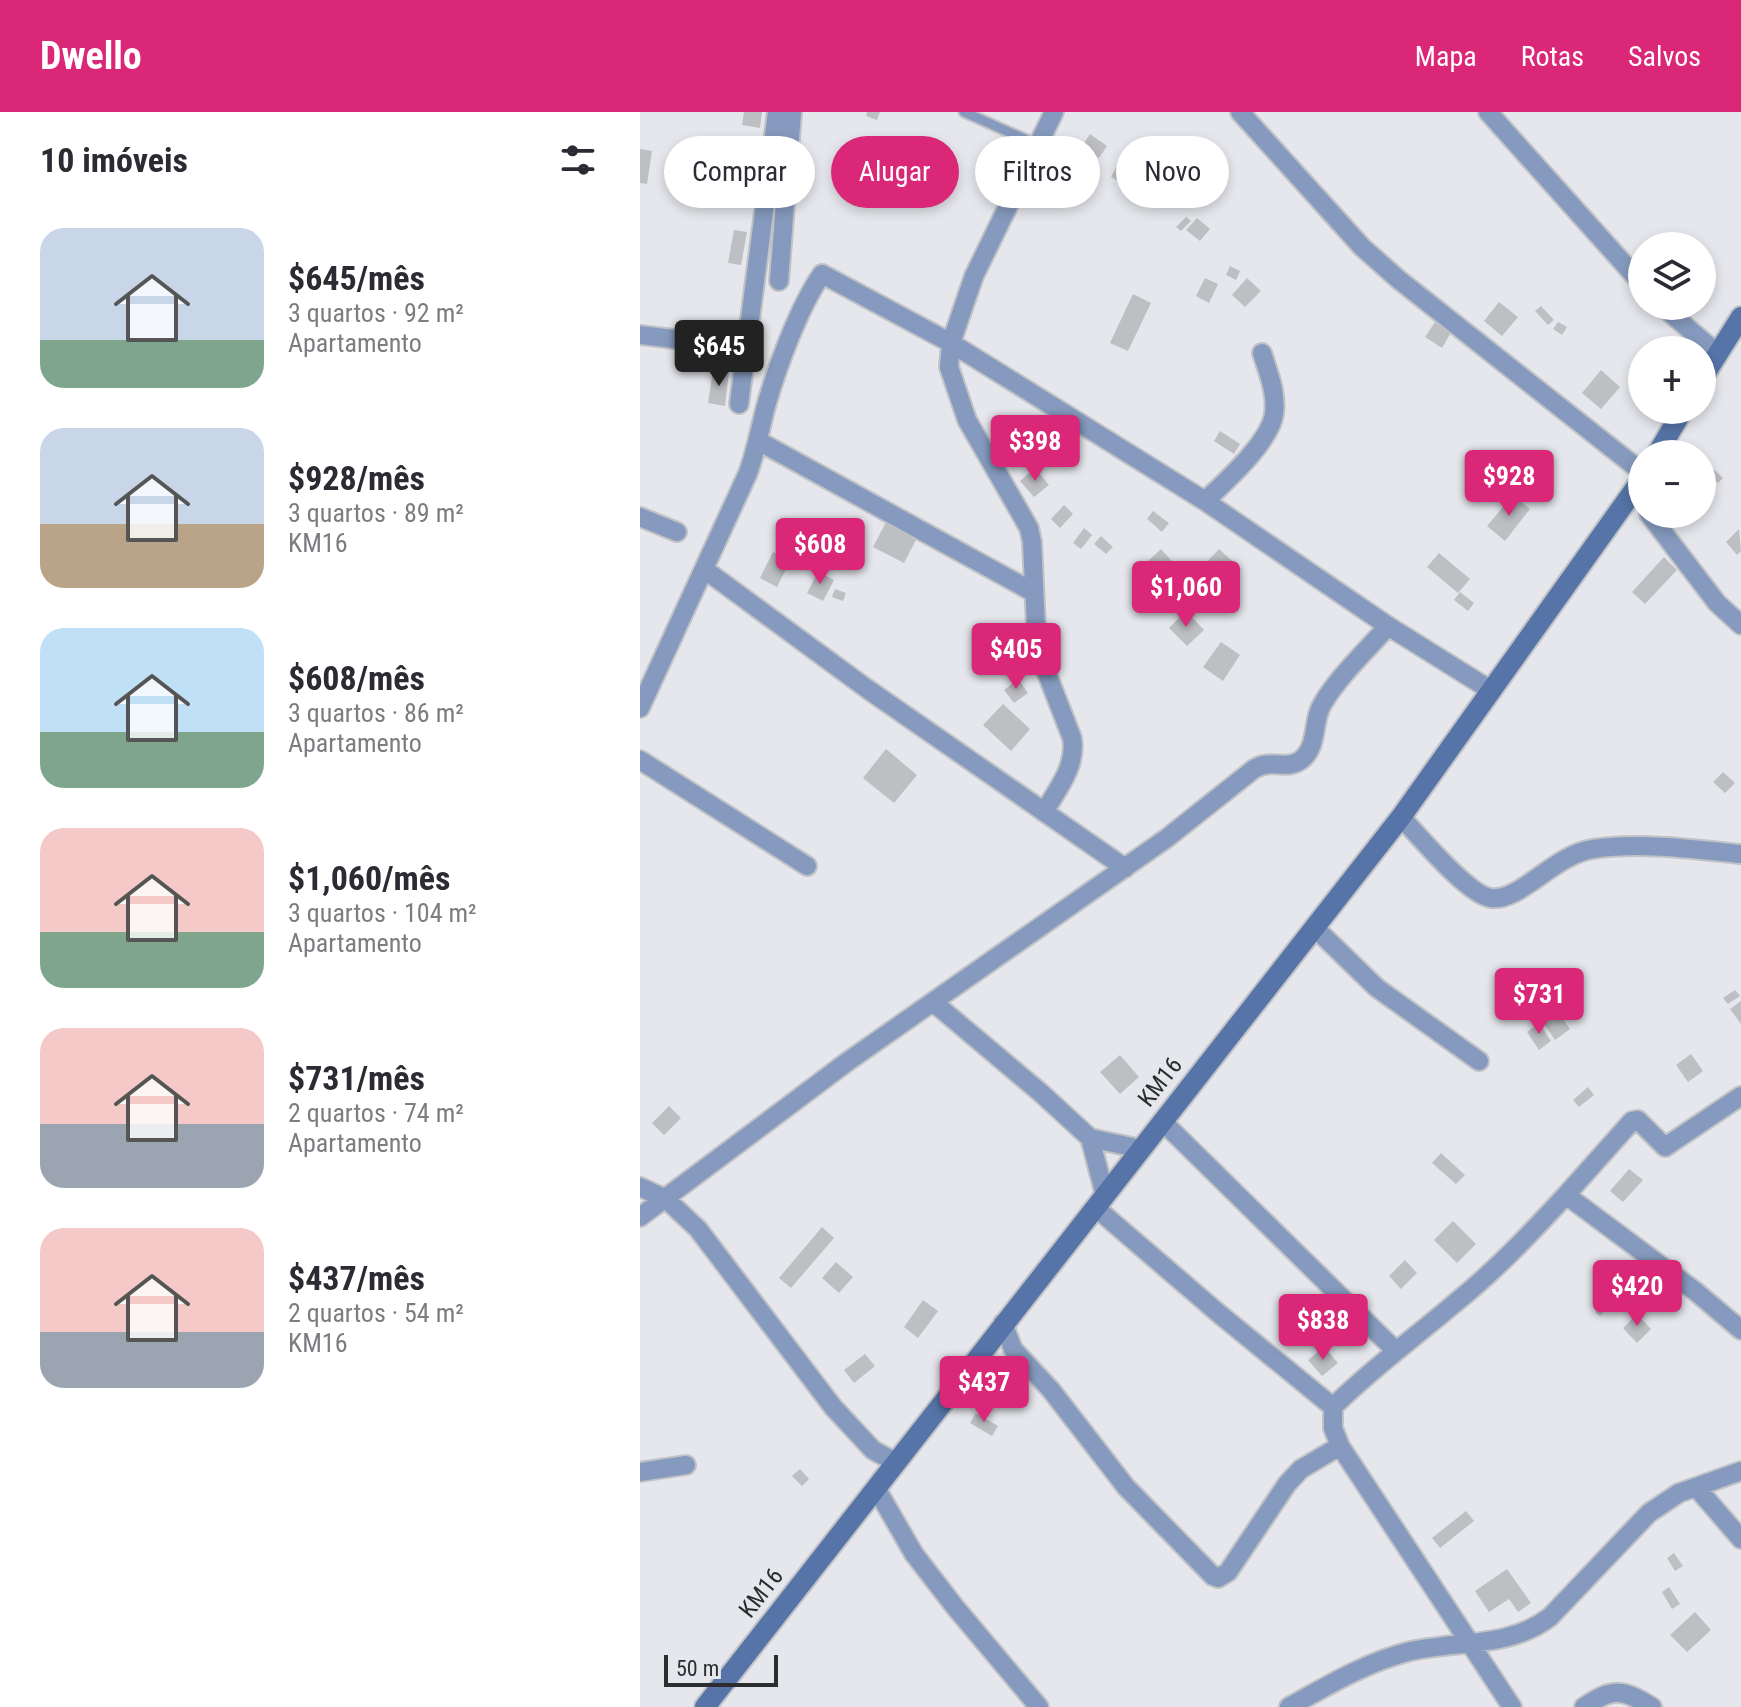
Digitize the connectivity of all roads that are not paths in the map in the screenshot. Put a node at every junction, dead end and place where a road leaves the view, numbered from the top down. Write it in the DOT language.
graph roads {
  1 [pos="777,112"];
  2 [pos="792,112"];
  3 [pos="964,112"];
  4 [pos="1054,112"];
  5 [pos="1240,112"];
  6 [pos="1488,112"];
  7 [pos="1018,136"];
  8 [pos="1042,136"];
  9 [pos="1007,208"];
  10 [pos="1628,268"];
  11 [pos="779,281"];
  12 [pos="1741,317"];
  13 [pos="1678,320"];
  14 [pos="640,335"];
  15 [pos="951,343"];
  16 [pos="747,348"];
  17 [pos="1262,353"];
  18 [pos="1717,353"];
  19 [pos="739,404"];
  20 [pos="760,442"];
  21 [pos="1628,461"];
  22 [pos="1205,501"];
  23 [pos="1628,507"];
  24 [pos="640,517"];
  25 [pos="1660,528"];
  26 [pos="677,532"];
  27 [pos="704,569"];
  28 [pos="1033,592"];
  29 [pos="1741,625"];
  30 [pos="1388,626"];
  31 [pos="1492,691"];
  32 [pos="640,708"];
  33 [pos="640,760"];
  34 [pos="1044,812"];
  35 [pos="1401,817"];
  36 [pos="1740,854"];
  37 [pos="807,866"];
  38 [pos="1125,868"];
  39 [pos="1315,928"];
  40 [pos="933,1002"];
  41 [pos="1479,1061"];
  42 [pos="1741,1096"];
  43 [pos="1162,1121"];
  44 [pos="1090,1138"];
  45 [pos="1141,1149"];
  46 [pos="640,1187"];
  47 [pos="1566,1195"];
  48 [pos="666,1199"];
  49 [pos="1100,1201"];
  50 [pos="640,1217"];
  51 [pos="1003,1323"];
  52 [pos="1741,1330"];
  53 [pos="1395,1350"];
  54 [pos="1333,1407"];
  55 [pos="1340,1446"];
  56 [pos="895,1462"];
  57 [pos="686,1465"];
  58 [pos="1741,1471"];
  59 [pos="640,1472"];
  60 [pos="1696,1487"];
  61 [pos="876,1488"];
  62 [pos="1741,1539"];
  63 [pos="1472,1642"];
  64 [pos="705,1707"];
  65 [pos="1039,1707"];
  66 [pos="1289,1707"];
  67 [pos="1512,1707"];
  68 [pos="1584,1707"];
  69 [pos="1652,1707"];
  1 -- 16 [label="street"];
  2 -- 11 [label="street"];
  3 -- 7 [label="lane"];
  4 -- 8 [label="street"];
  5 -- 21 [label="street"];
  6 -- 10 [label="street"];
  9 -- 15 [label="street"];
  12 -- 18 [label="street"];
  13 -- 18 [label="street"];
  14 -- 16 [label="street"];
  15 -- 20 [label="street"];
  15 -- 22 [label="street"];
  15 -- 28 [label="street"];
  16 -- 19 [label="street"];
  17 -- 22 [label="street"];
  20 -- 27 [label="street"];
  20 -- 28 [label="street"];
  22 -- 30 [label="street"];
  23 -- 31 [label="street, KM16"];
  24 -- 26 [label="street"];
  25 -- 29 [label="street"];
  27 -- 32 [label="street"];
  27 -- 34 [label="street"];
  28 -- 34 [label="street"];
  30 -- 31 [label="street"];
  30 -- 38 [label="street"];
  31 -- 35 [label="street, KM16"];
  33 -- 37 [label="street"];
  34 -- 38 [label="street"];
  35 -- 36 [label="street"];
  35 -- 39 [label="street, KM16"];
  38 -- 40 [label="street"];
  39 -- 41 [label="street"];
  39 -- 43 [label="street, KM16"];
  40 -- 44 [label="street"];
  40 -- 48 [label="street"];
  42 -- 47 [label="street"];
  43 -- 45 [label="street, KM16"];
  43 -- 53 [label="street"];
  44 -- 45 [label="street"];
  44 -- 49 [label="street"];
  45 -- 49 [label="street, KM16"];
  46 -- 48 [label="street"];
  47 -- 52 [label="street"];
  47 -- 53 [label="street"];
  48 -- 50 [label="street"];
  48 -- 56 [label="street"];
  49 -- 51 [label="street, KM16"];
  49 -- 54 [label="street"];
  51 -- 55 [label="street"];
  51 -- 56 [label="street, KM16"];
  53 -- 54 [label="street"];
  54 -- 55 [label="street"];
  55 -- 63 [label="street"];
  56 -- 61 [label="street, KM16"];
  57 -- 59 [label="street"];
  58 -- 60 [label="street"];
  60 -- 62 [label="street"];
  60 -- 63 [label="street"];
  61 -- 64 [label="street, KM16"];
  61 -- 65 [label="street"];
  63 -- 66 [label="street"];
  63 -- 67 [label="street"];
  68 -- 69 [label="street"];
}
